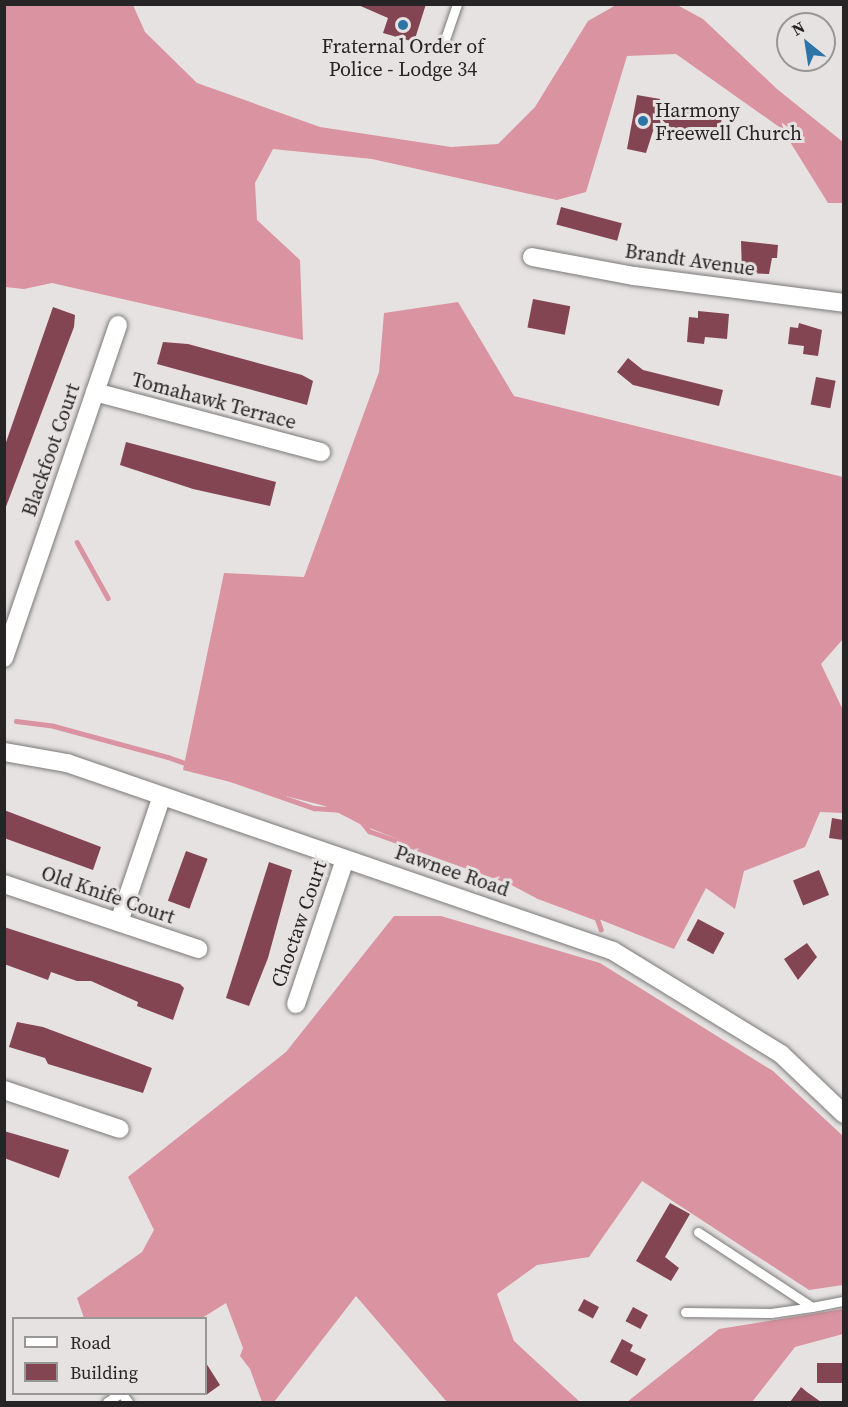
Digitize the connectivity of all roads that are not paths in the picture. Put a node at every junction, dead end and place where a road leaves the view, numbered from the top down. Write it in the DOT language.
graph roads {
  1 [pos="457,4"];
  2 [pos="443,45"];
  3 [pos="532,257"];
  4 [pos="843,303"];
  5 [pos="118,325"];
  6 [pos="95,393"];
  7 [pos="321,452"];
  8 [pos="4,658"];
  9 [pos="4,752"];
  10 [pos="162,796"];
  11 [pos="345,859"];
  12 [pos="4,884"];
  13 [pos="119,922"];
  14 [pos="198,949"];
  15 [pos="296,1004"];
  16 [pos="4,1090"];
  17 [pos="843,1114"];
  18 [pos="120,1129"];
  19 [pos="698,1232"];
  20 [pos="843,1301"];
  21 [pos="812,1307"];
  22 [pos="685,1312"];
  1 -- 2 [label="lane"];
  3 -- 4 [label="street, Brandt Avenue"];
  5 -- 6 [label="street, Blackfoot Court"];
  6 -- 7 [label="street, Tomahawk Terrace"];
  6 -- 8 [label="street, Blackfoot Court"];
  9 -- 10 [label="street, Pawnee Road"];
  10 -- 11 [label="street, Pawnee Road"];
  10 -- 13 [label="street"];
  11 -- 15 [label="street, Choctaw Court"];
  11 -- 17 [label="street, Pawnee Road"];
  12 -- 13 [label="street, Old Knife Court"];
  13 -- 14 [label="street, Old Knife Court"];
  16 -- 18 [label="street"];
  19 -- 21 [label="lane"];
  20 -- 21 [label="lane"];
  21 -- 22 [label="lane"];
}
